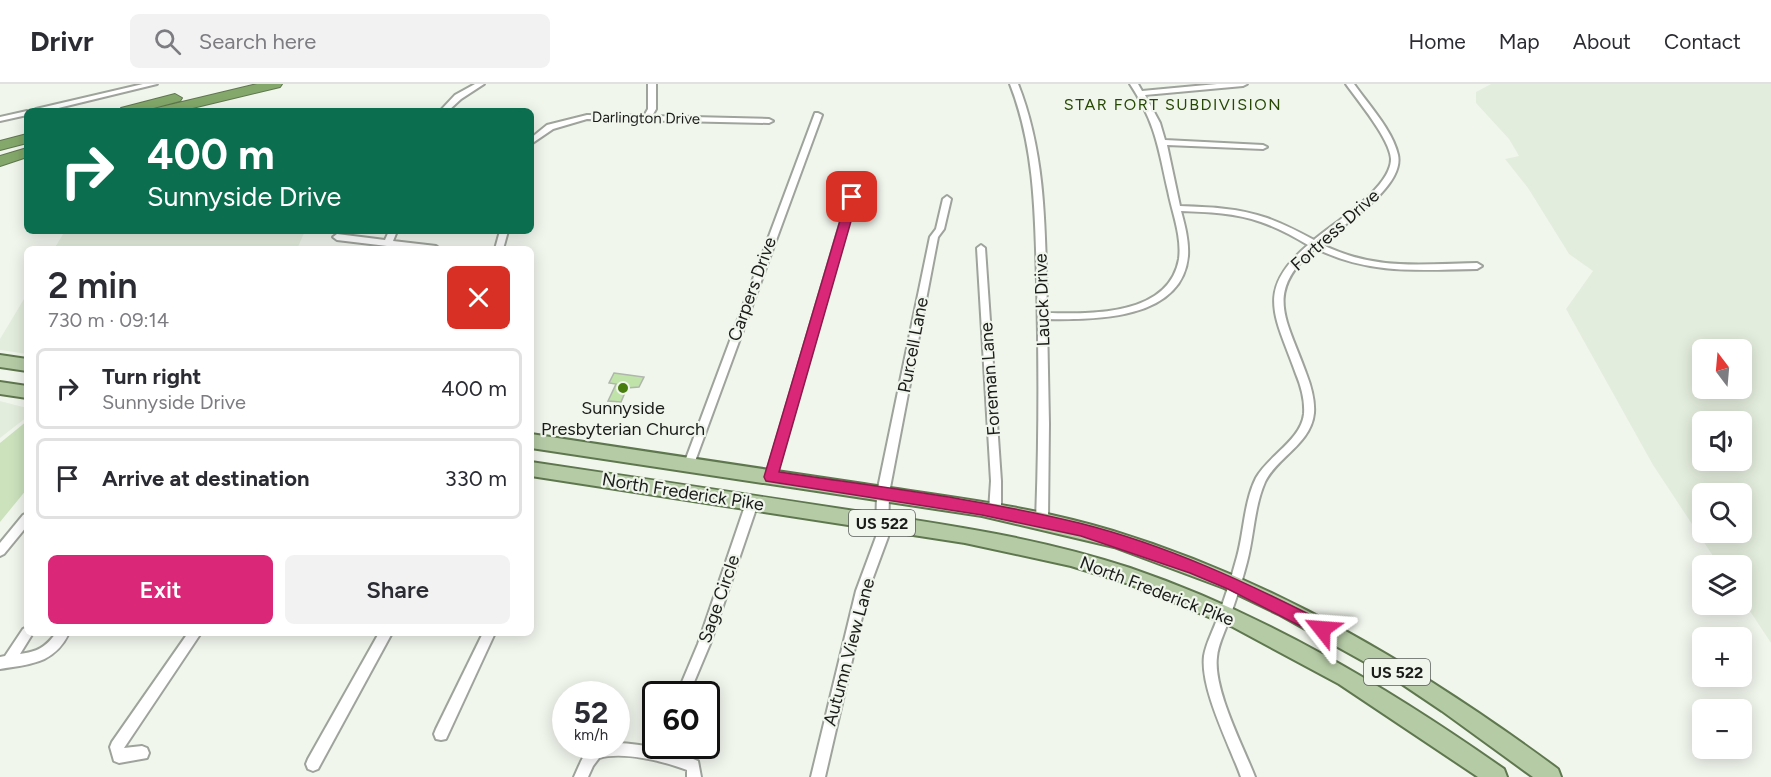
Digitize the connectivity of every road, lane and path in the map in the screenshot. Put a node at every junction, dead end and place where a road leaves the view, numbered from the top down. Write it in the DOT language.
graph roads {
  1 [pos="153,84"];
  2 [pos="274,84"];
  3 [pos="480,84"];
  4 [pos="652,84"];
  5 [pos="1014,84"];
  6 [pos="1134,84"];
  7 [pos="1243,84"];
  8 [pos="1350,84"];
  9 [pos="229,90"];
  10 [pos="1140,93"];
  11 [pos="49,108"];
  12 [pos="141,108"];
  13 [pos="172,108"];
  14 [pos="176,108"];
  15 [pos="447,108"];
  16 [pos="24,114"];
  17 [pos="818,115"];
  18 [pos="647,117"];
  19 [pos="0,119"];
  20 [pos="769,122"];
  21 [pos="24,139"];
  22 [pos="534,139"];
  23 [pos="1164,141"];
  24 [pos="0,145"];
  25 [pos="1263,147"];
  26 [pos="24,151"];
  27 [pos="24,151"];
  28 [pos="0,156"];
  29 [pos="0,161"];
  30 [pos="852,197"];
  31 [pos="947,199"];
  32 [pos="1176,208"];
  33 [pos="392,234"];
  34 [pos="337,237"];
  35 [pos="388,243"];
  36 [pos="1315,243"];
  37 [pos="412,246"];
  38 [pos="981,248"];
  39 [pos="1477,267"];
  40 [pos="1043,316"];
  41 [pos="0,361"];
  42 [pos="24,365"];
  43 [pos="0,388"];
  44 [pos="24,392"];
  45 [pos="534,441"];
  46 [pos="607,452"];
  47 [pos="689,464"];
  48 [pos="534,469"];
  49 [pos="771,477"];
  50 [pos="592,478"];
  51 [pos="883,493"];
  52 [pos="752,503"];
  53 [pos="995,511"];
  54 [pos="1042,520"];
  55 [pos="24,522"];
  56 [pos="883,523"];
  57 [pos="0,551"];
  58 [pos="1234,584"];
  59 [pos="1224,615"];
  60 [pos="25,636"];
  61 [pos="61,636"];
  62 [pos="193,636"];
  63 [pos="384,636"];
  64 [pos="488,636"];
  65 [pos="4,662"];
  66 [pos="688,681"];
  67 [pos="441,734"];
  68 [pos="642,750"];
  69 [pos="142,753"];
  70 [pos="679,759"];
  71 [pos="313,764"];
  72 [pos="581,777"];
  73 [pos="694,777"];
  74 [pos="818,777"];
  75 [pos="1248,777"];
  76 [pos="1496,777"];
  77 [pos="1550,777"];
  1 -- 11 [label="street"];
  2 -- 9 [label="highway"];
  3 -- 15 [label="street"];
  4 -- 18 [label="street"];
  5 -- 40 [label="street, Lauck Drive"];
  6 -- 10 [label="street"];
  7 -- 10 [label="street"];
  8 -- 36 [label="street, Fortress Drive"];
  9 -- 12 [label="highway"];
  9 -- 13 [label="highway"];
  9 -- 14 [label="highway"];
  10 -- 23 [label="street"];
  16 -- 19 [label="street"];
  17 -- 47 [label="street, Carpers Drive"];
  18 -- 20 [label="street, Darlington Drive"];
  18 -- 22 [label="street, Darlington Drive"];
  21 -- 24 [label="highway"];
  23 -- 25 [label="street"];
  23 -- 32 [label="street"];
  26 -- 28 [label="highway"];
  27 -- 29 [label="highway"];
  30 -- 49 [label="street"];
  31 -- 51 [label="street, Purcell Lane"];
  32 -- 36 [label="street"];
  32 -- 40 [label="street"];
  33 -- 35 [label="street"];
  34 -- 35 [label="street"];
  35 -- 37 [label="street"];
  36 -- 39 [label="street"];
  36 -- 58 [label="street, Fortress Drive"];
  38 -- 53 [label="street, Foreman Lane"];
  40 -- 54 [label="street, Lauck Drive"];
  41 -- 42 [label="main road"];
  43 -- 44 [label="main road"];
  45 -- 46 [label="main road, North Frederick Pike / US 522"];
  46 -- 47 [label="main road, North Frederick Pike / US 522"];
  46 -- 50 [label="main road"];
  47 -- 49 [label="main road, North Frederick Pike / US 522"];
  48 -- 50 [label="main road, North Frederick Pike / US 522"];
  49 -- 51 [label="main road, North Frederick Pike / US 522"];
  50 -- 52 [label="main road, North Frederick Pike / US 522"];
  51 -- 53 [label="main road, North Frederick Pike / US 522"];
  51 -- 56 [label="street, Autumn View Lane"];
  52 -- 56 [label="main road, North Frederick Pike / US 522"];
  52 -- 66 [label="street, Sage Circle"];
  53 -- 54 [label="main road, North Frederick Pike / US 522"];
  54 -- 58 [label="main road, North Frederick Pike / US 522"];
  55 -- 57 [label="street"];
  56 -- 59 [label="main road, North Frederick Pike / US 522"];
  56 -- 74 [label="street, Autumn View Lane"];
  58 -- 59 [label="street, Fortress Drive"];
  58 -- 77 [label="main road, North Frederick Pike / US 522"];
  59 -- 75 [label="street, Fortress Drive"];
  59 -- 76 [label="main road, North Frederick Pike / US 522"];
  60 -- 65 [label="street"];
  61 -- 65 [label="street"];
  62 -- 69 [label="street"];
  63 -- 71 [label="street"];
  64 -- 67 [label="street"];
  68 -- 72 [label="street"];
  70 -- 73 [label="street"];
}
